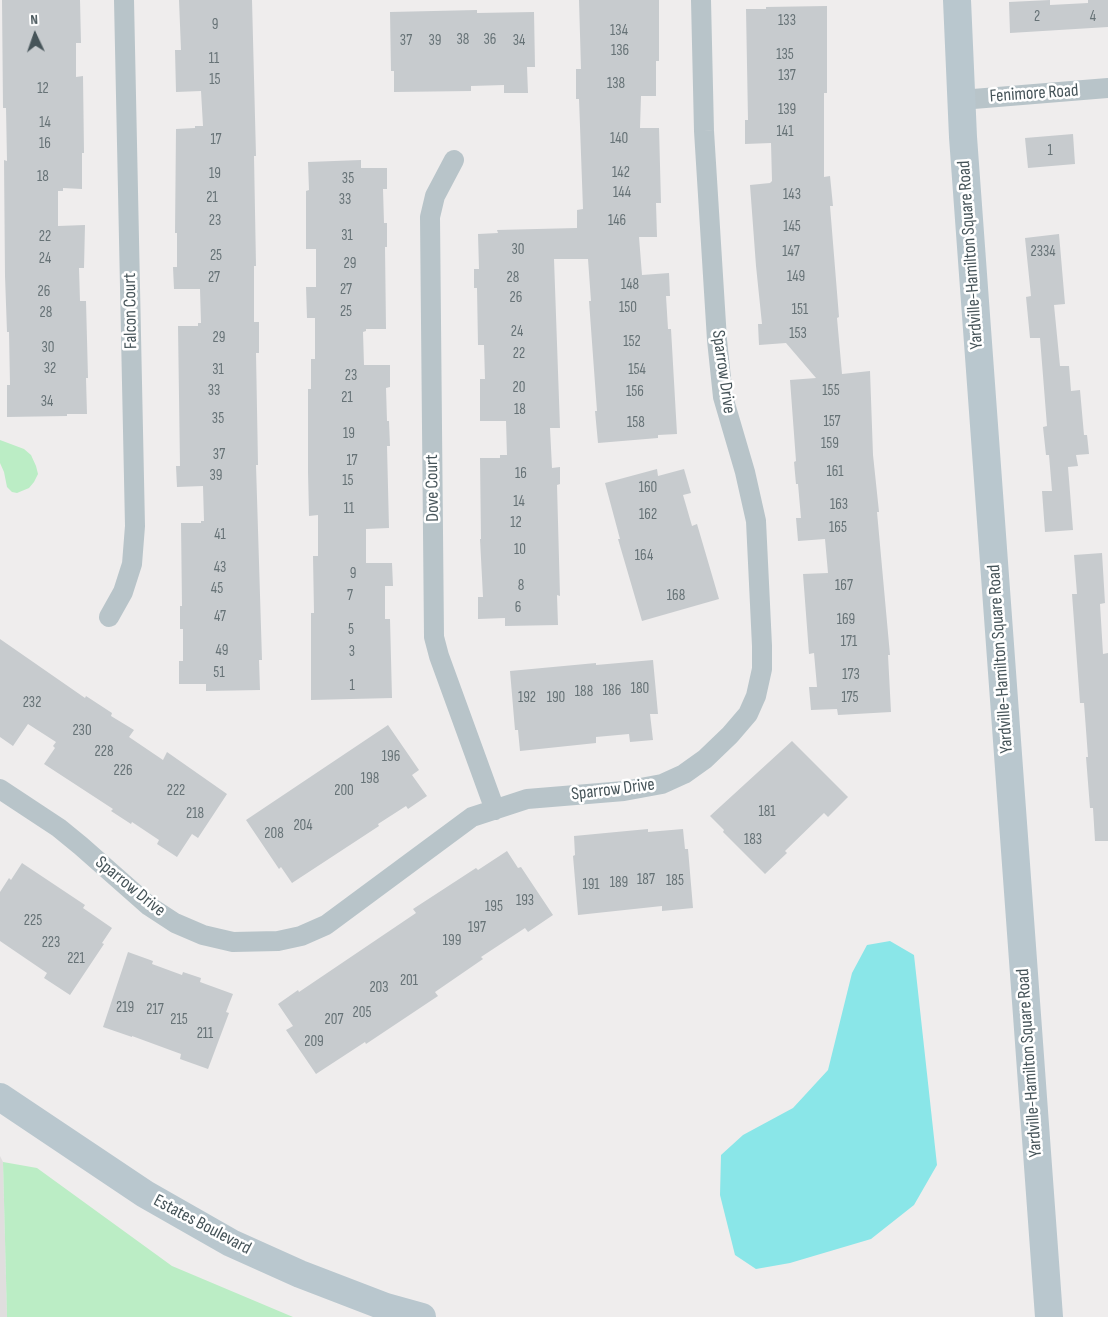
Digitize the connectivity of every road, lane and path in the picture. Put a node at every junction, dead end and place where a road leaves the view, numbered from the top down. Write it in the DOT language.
graph roads {
  1 [pos="124,0"];
  2 [pos="701,0"];
  3 [pos="957,0"];
  4 [pos="1108,88"];
  5 [pos="961,100"];
  6 [pos="454,160"];
  7 [pos="109,617"];
  8 [pos="0,789"];
  9 [pos="495,810"];
  10 [pos="0,1097"];
  11 [pos="422,1317"];
  12 [pos="1049,1317"];
  1 -- 7 [label="street, Falcon Court"];
  2 -- 9 [label="street, Sparrow Drive"];
  3 -- 5 [label="street, Yardville-Hamilton Square Road"];
  4 -- 5 [label="street, Fenimore Road"];
  5 -- 12 [label="street, Yardville-Hamilton Square Road"];
  6 -- 9 [label="street, Dove Court"];
  8 -- 9 [label="street, Sparrow Drive"];
  10 -- 11 [label="street, Estates Boulevard"];
}
